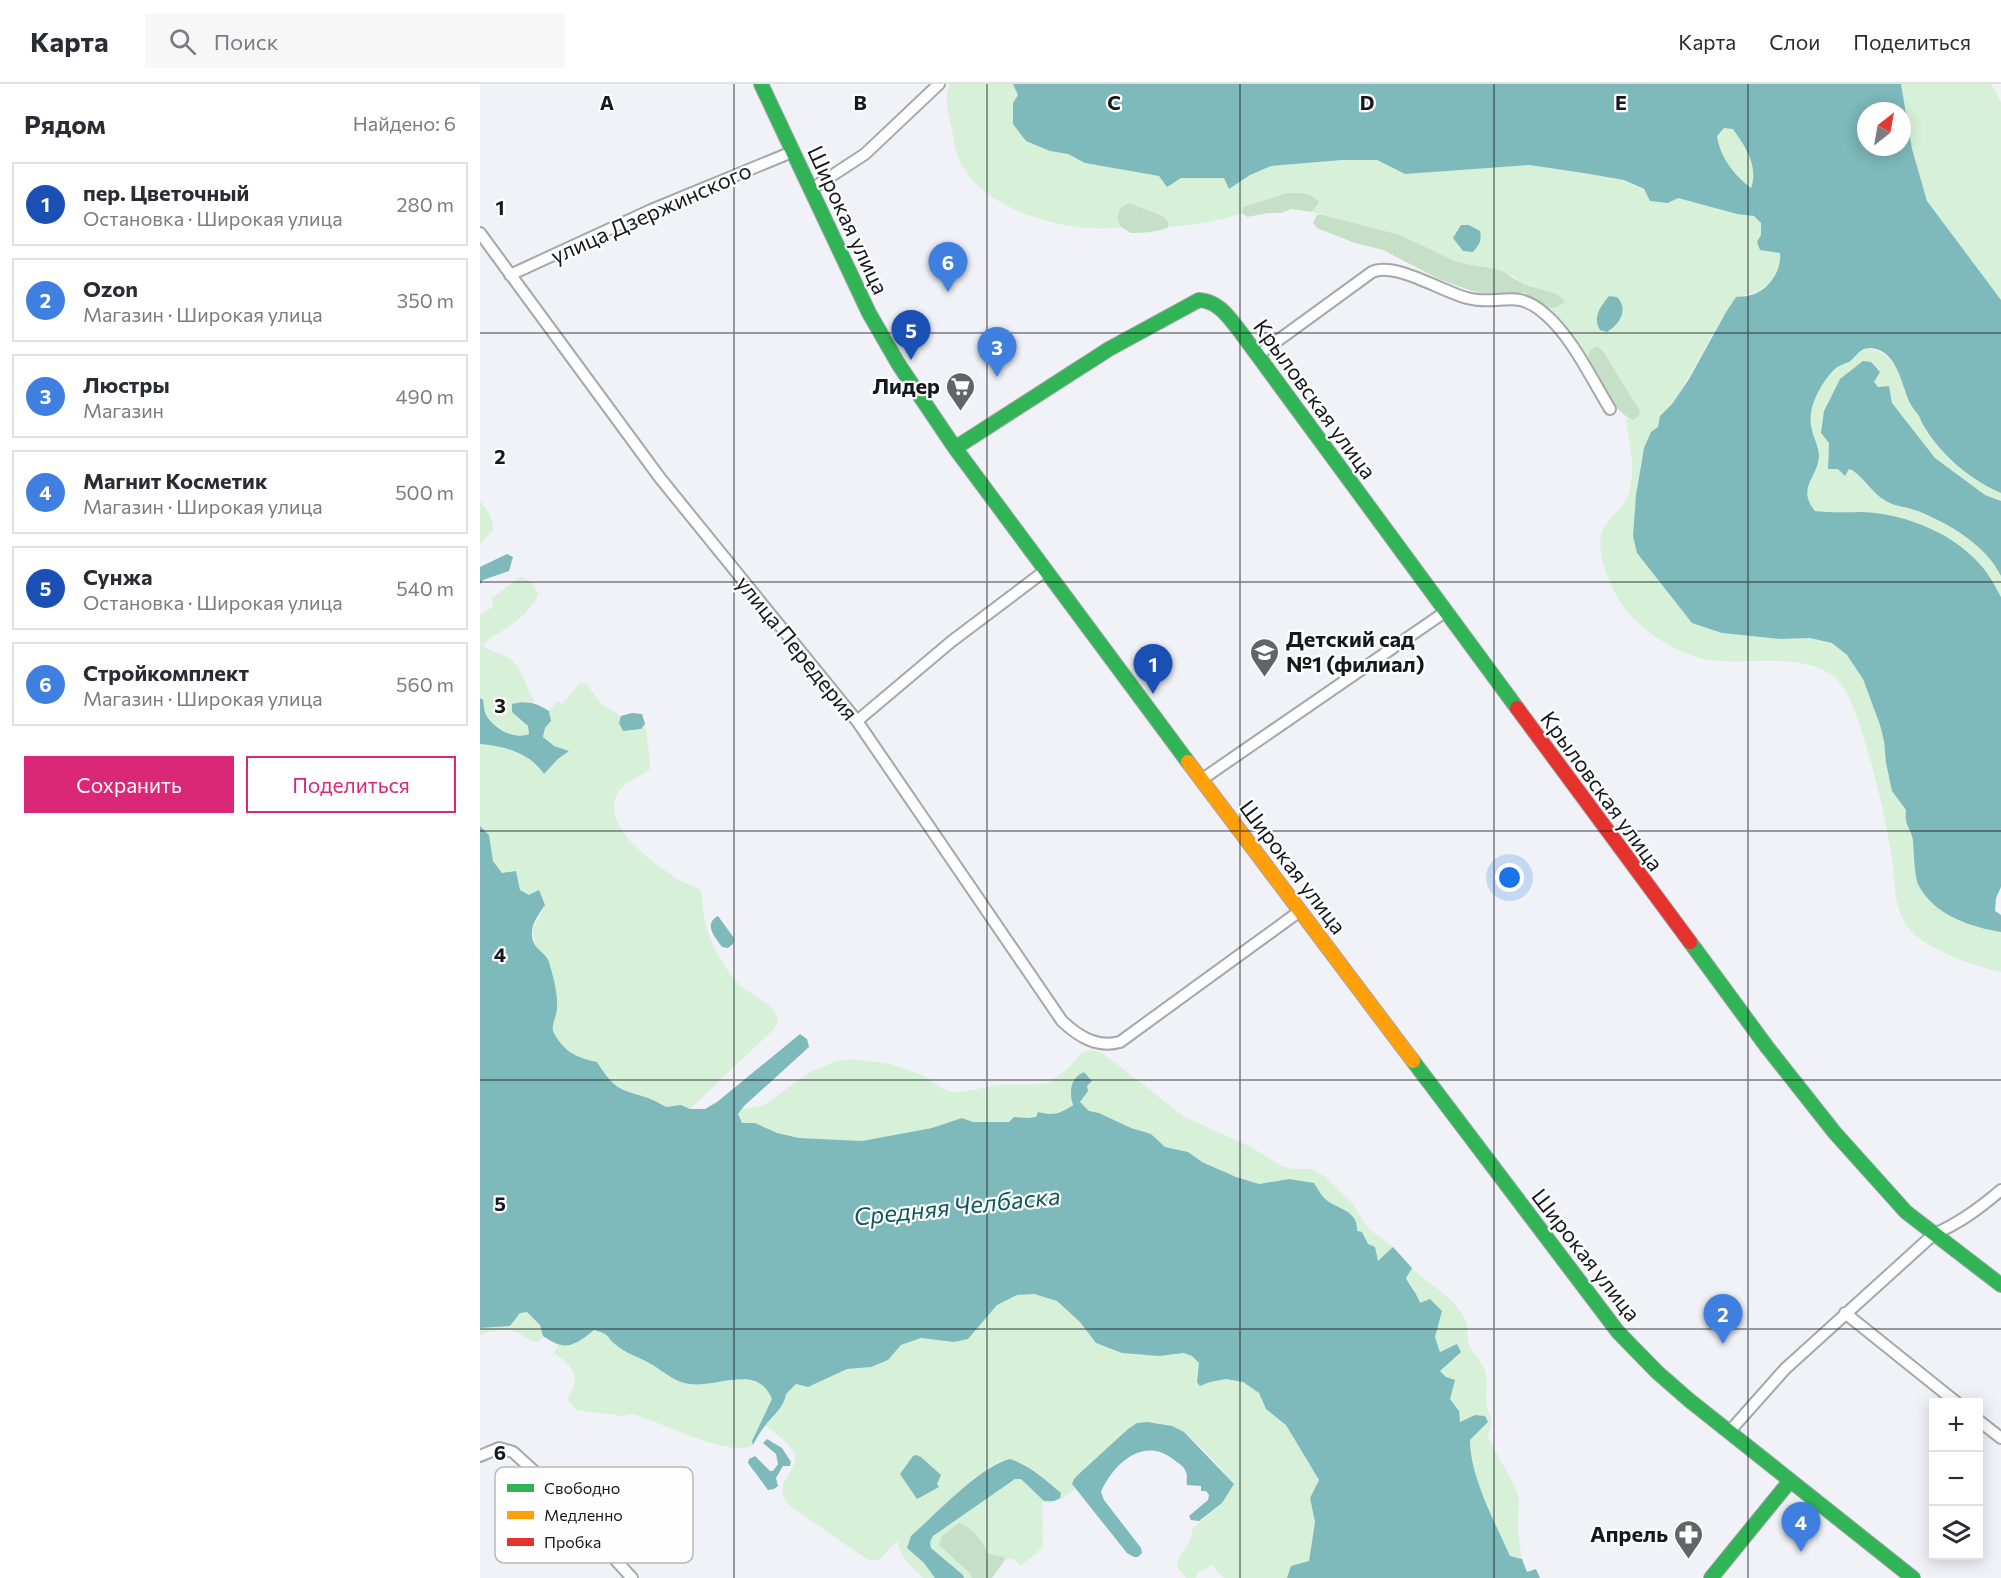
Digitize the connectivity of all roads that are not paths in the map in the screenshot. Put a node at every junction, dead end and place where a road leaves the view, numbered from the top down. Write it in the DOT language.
graph roads {
  1 [pos="761,84"];
  2 [pos="939,84"];
  3 [pos="792,152"];
  4 [pos="810,190"];
  5 [pos="480,233"];
  6 [pos="510,275"];
  7 [pos="1258,355"];
  8 [pos="1610,409"];
  9 [pos="955,448"];
  10 [pos="1046,570"];
  11 [pos="1445,612"];
  12 [pos="857,721"];
  13 [pos="1202,780"];
  14 [pos="1300,911"];
  15 [pos="2001,1190"];
  16 [pos="1934,1234"];
  17 [pos="2001,1285"];
  18 [pos="1845,1313"];
  19 [pos="1951,1398"];
  20 [pos="1983,1424"];
  21 [pos="1729,1431"];
  22 [pos="2001,1438"];
  23 [pos="480,1456"];
  24 [pos="529,1467"];
  25 [pos="1790,1481"];
  26 [pos="618,1563"];
  27 [pos="632,1578"];
  28 [pos="1711,1578"];
  29 [pos="1913,1578"];
  1 -- 3 [label="street, Широкая улица"];
  2 -- 4 [label="street"];
  3 -- 4 [label="street, Широкая улица"];
  3 -- 6 [label="street, улица Дзержинского"];
  4 -- 9 [label="street, Широкая улица"];
  5 -- 6 [label="street, улица Передерия"];
  6 -- 12 [label="street, улица Передерия"];
  7 -- 8 [label="street"];
  7 -- 9 [label="street, Крыловская улица"];
  7 -- 11 [label="street, Крыловская улица"];
  9 -- 10 [label="street, Широкая улица"];
  10 -- 12 [label="street"];
  10 -- 13 [label="street, Широкая улица"];
  11 -- 13 [label="street"];
  11 -- 16 [label="street, Крыловская улица"];
  12 -- 14 [label="street, улица Передерия"];
  13 -- 14 [label="street, Широкая улица"];
  14 -- 21 [label="street, Широкая улица"];
  15 -- 16 [label="street"];
  16 -- 17 [label="street, Крыловская улица"];
  16 -- 18 [label="street"];
  18 -- 19 [label="street"];
  18 -- 21 [label="street"];
  20 -- 22 [label="street"];
  21 -- 25 [label="street, Широкая улица"];
  23 -- 24 [label="street"];
  25 -- 28 [label="street"];
  25 -- 29 [label="street, Широкая улица"];
  26 -- 27 [label="street"];
}
